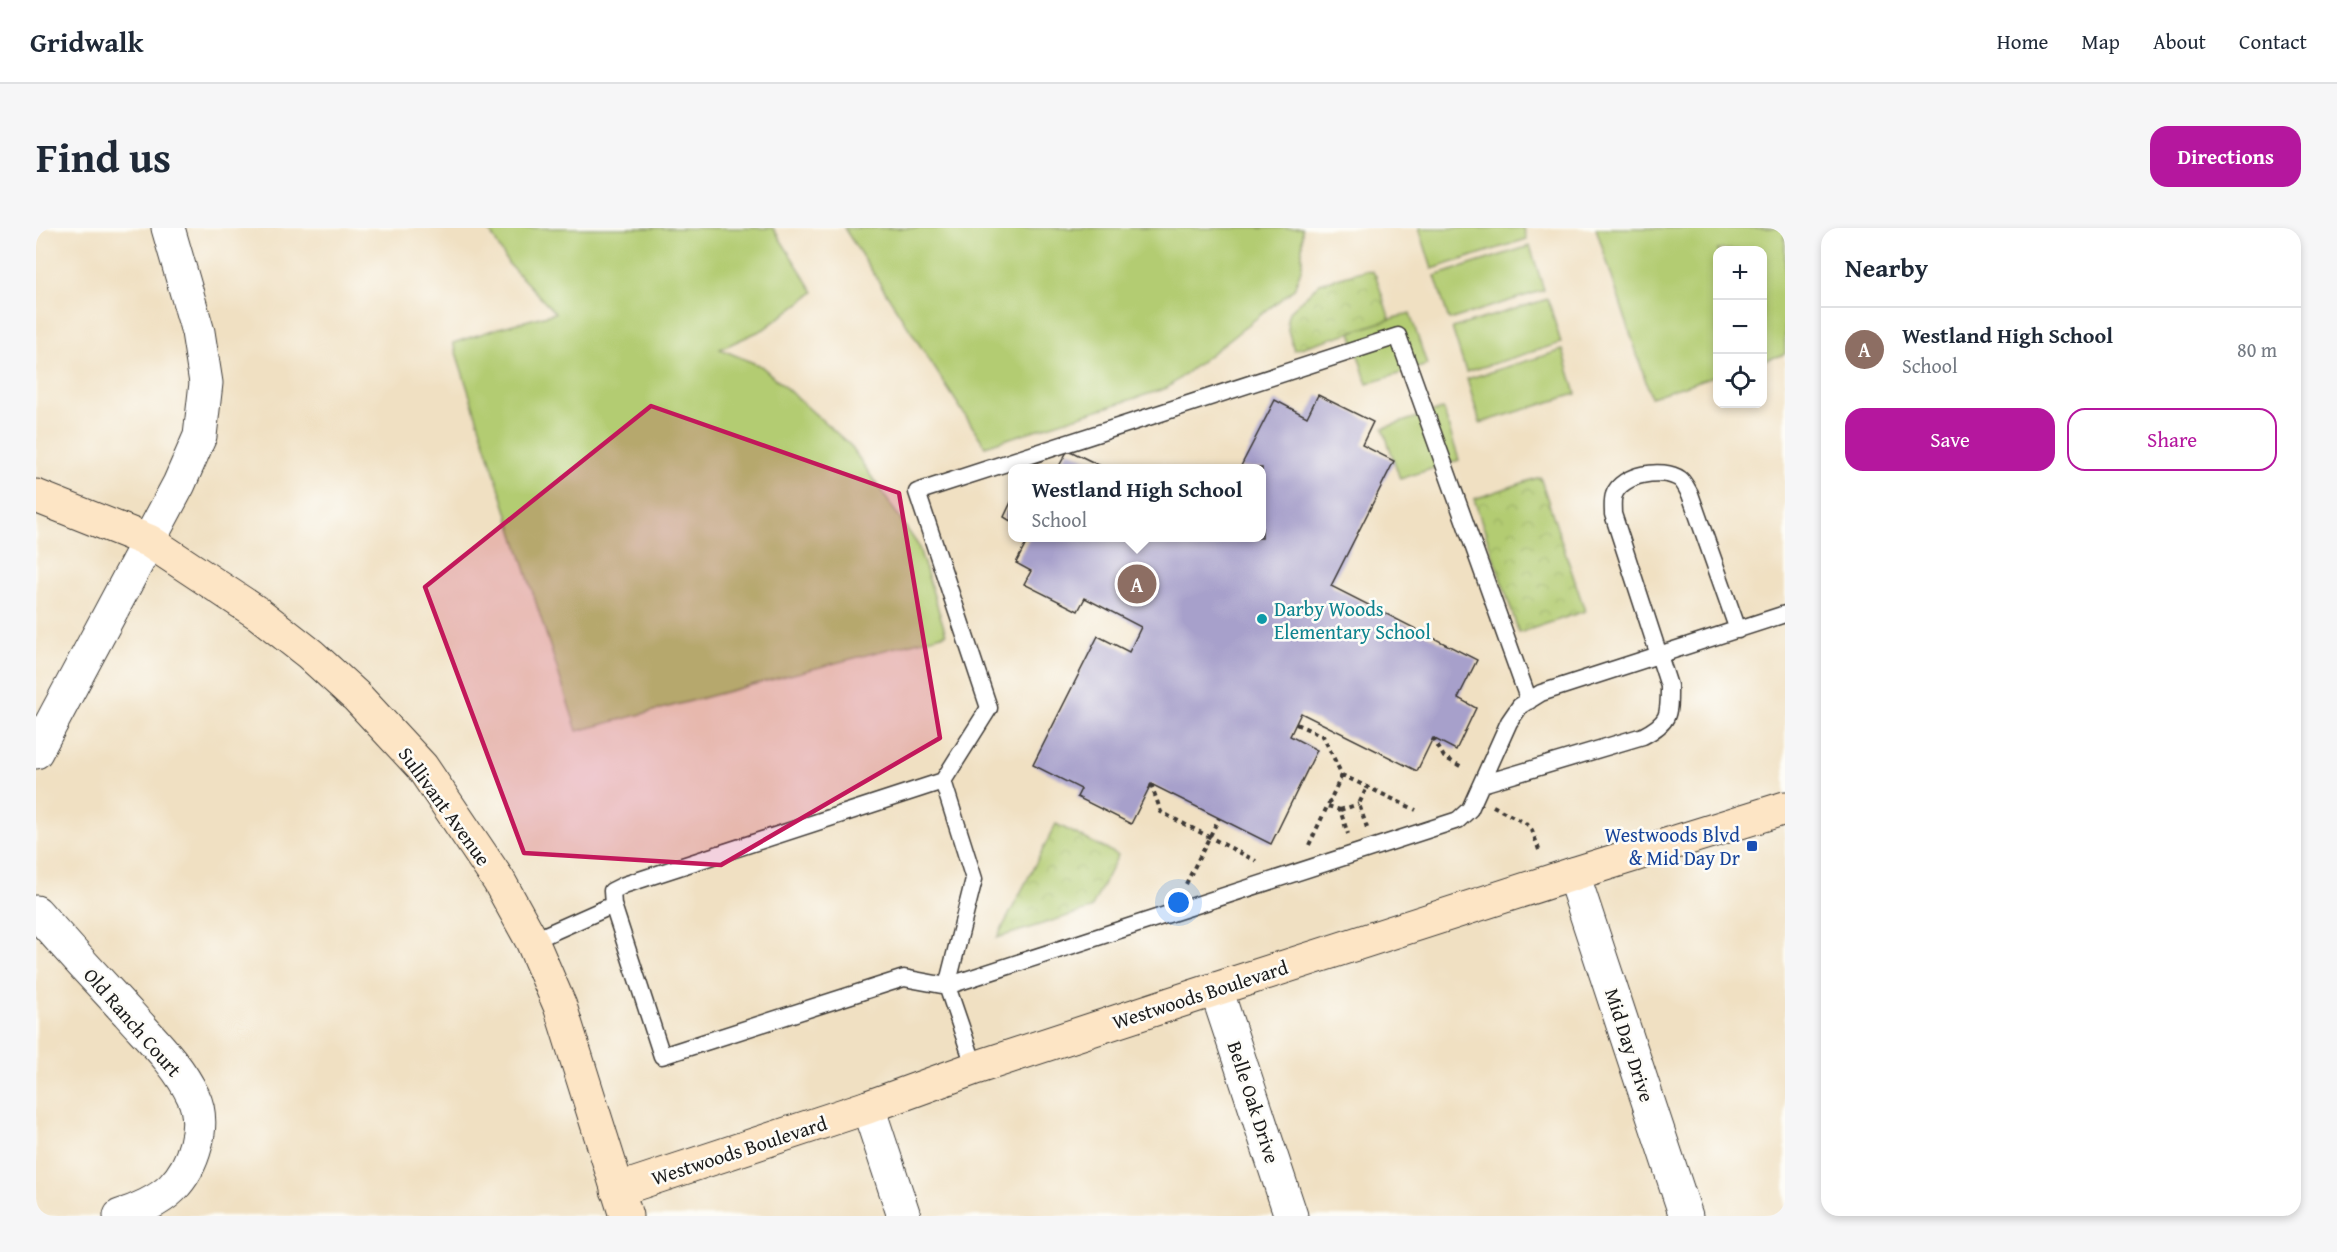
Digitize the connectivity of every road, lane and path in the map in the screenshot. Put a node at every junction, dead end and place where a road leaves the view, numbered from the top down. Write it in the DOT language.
graph roads {
  1 [pos="168,228"];
  2 [pos="36,496"];
  3 [pos="149,541"];
  4 [pos="1785,614"];
  5 [pos="1738,630"];
  6 [pos="1660,655"];
  7 [pos="1529,701"];
  8 [pos="1296,724"];
  9 [pos="1433,738"];
  10 [pos="36,752"];
  11 [pos="1462,767"];
  12 [pos="1342,776"];
  13 [pos="943,781"];
  14 [pos="1151,784"];
  15 [pos="1367,787"];
  16 [pos="1479,790"];
  17 [pos="1359,804"];
  18 [pos="1328,806"];
  19 [pos="1785,808"];
  20 [pos="1340,810"];
  21 [pos="1418,811"];
  22 [pos="1219,818"];
  23 [pos="1367,828"];
  24 [pos="1348,834"];
  25 [pos="1209,837"];
  26 [pos="1308,847"];
  27 [pos="1539,850"];
  28 [pos="1260,863"];
  29 [pos="1573,874"];
  30 [pos="1184,888"];
  31 [pos="613,905"];
  32 [pos="36,912"];
  33 [pos="532,941"];
  34 [pos="947,986"];
  35 [pos="1216,988"];
  36 [pos="975,1068"];
  37 [pos="868,1107"];
  38 [pos="621,1203"];
  39 [pos="120,1216"];
  40 [pos="904,1216"];
  41 [pos="1291,1216"];
  42 [pos="1686,1216"];
  1 -- 3 [label="street"];
  2 -- 3 [label="street, Sullivant Avenue"];
  3 -- 10 [label="street"];
  3 -- 33 [label="street, Sullivant Avenue"];
  4 -- 5 [label="lane"];
  5 -- 6 [label="lane"];
  5 -- 6 [label="lane"];
  6 -- 7 [label="lane"];
  6 -- 16 [label="lane"];
  7 -- 13 [label="lane"];
  7 -- 16 [label="lane"];
  8 -- 12 [label="path"];
  9 -- 11 [label="path"];
  12 -- 15 [label="path"];
  12 -- 18 [label="path"];
  13 -- 31 [label="lane"];
  13 -- 34 [label="lane"];
  14 -- 25 [label="path"];
  15 -- 17 [label="path"];
  15 -- 21 [label="path"];
  16 -- 27 [label="path"];
  16 -- 34 [label="lane"];
  17 -- 20 [label="path"];
  17 -- 23 [label="path"];
  18 -- 20 [label="path"];
  18 -- 26 [label="path"];
  19 -- 29 [label="street, Westwoods Boulevard"];
  20 -- 24 [label="path"];
  22 -- 25 [label="path"];
  25 -- 28 [label="path"];
  25 -- 30 [label="path"];
  29 -- 35 [label="street, Westwoods Boulevard"];
  29 -- 42 [label="street, Mid Day Drive"];
  31 -- 33 [label="lane"];
  31 -- 34 [label="lane"];
  32 -- 39 [label="street, Old Ranch Court"];
  33 -- 38 [label="street, Sullivant Avenue"];
  34 -- 36 [label="lane"];
  35 -- 36 [label="street, Westwoods Boulevard"];
  35 -- 41 [label="street, Belle Oak Drive"];
  36 -- 37 [label="street, Westwoods Boulevard"];
  37 -- 38 [label="street, Westwoods Boulevard"];
  37 -- 40 [label="street"];
}
